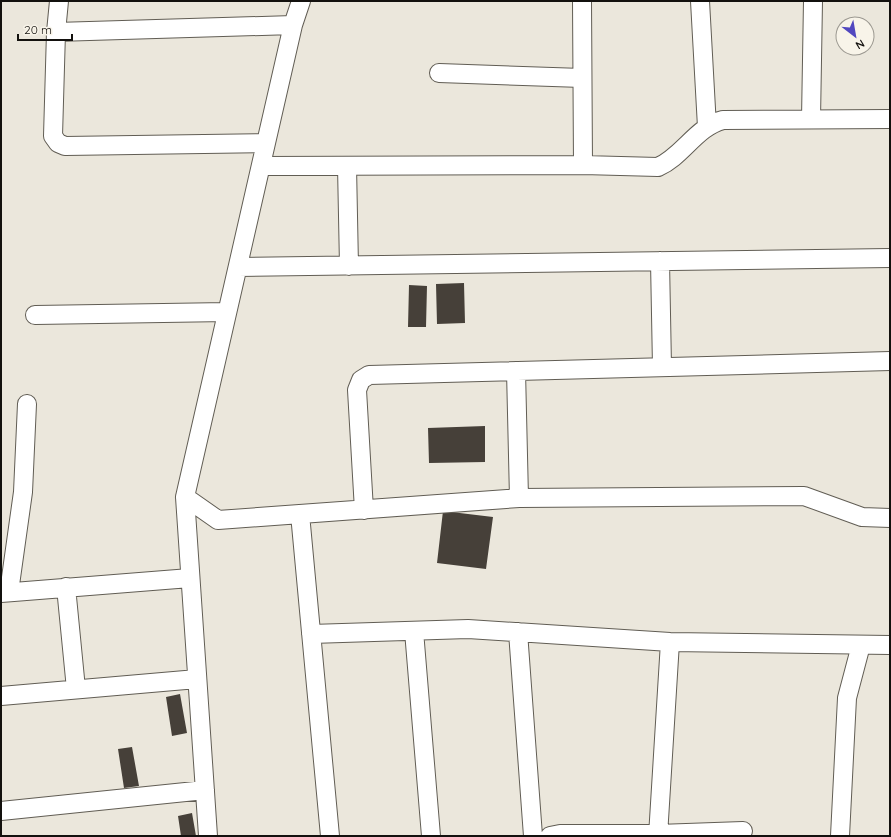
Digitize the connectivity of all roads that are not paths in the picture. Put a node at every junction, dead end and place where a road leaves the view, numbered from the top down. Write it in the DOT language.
graph roads {
  1 [pos="59,1"];
  2 [pos="301,1"];
  3 [pos="582,1"];
  4 [pos="700,1"];
  5 [pos="813,1"];
  6 [pos="293,26"];
  7 [pos="56,32"];
  8 [pos="439,73"];
  9 [pos="582,78"];
  10 [pos="811,119"];
  11 [pos="890,119"];
  12 [pos="707,127"];
  13 [pos="266,143"];
  14 [pos="583,165"];
  15 [pos="261,166"];
  16 [pos="347,166"];
  17 [pos="890,258"];
  18 [pos="660,261"];
  19 [pos="349,266"];
  20 [pos="238,267"];
  21 [pos="227,312"];
  22 [pos="35,315"];
  23 [pos="890,361"];
  24 [pos="662,367"];
  25 [pos="516,371"];
  26 [pos="27,404"];
  27 [pos="185,497"];
  28 [pos="519,498"];
  29 [pos="364,510"];
  30 [pos="300,514"];
  31 [pos="890,518"];
  32 [pos="190,578"];
  33 [pos="66,587"];
  34 [pos="5,592"];
  35 [pos="414,631"];
  36 [pos="518,632"];
  37 [pos="311,634"];
  38 [pos="670,642"];
  39 [pos="861,645"];
  40 [pos="890,645"];
  41 [pos="197,679"];
  42 [pos="76,690"];
  43 [pos="1,696"];
  44 [pos="205,790"];
  45 [pos="1,811"];
  46 [pos="743,831"];
  47 [pos="658,835"];
  48 [pos="208,836"];
  49 [pos="330,836"];
  50 [pos="431,836"];
  51 [pos="533,836"];
  52 [pos="550,836"];
  53 [pos="840,836"];
  1 -- 7 [label="street"];
  2 -- 6 [label="street"];
  3 -- 9 [label="street"];
  4 -- 12 [label="street"];
  5 -- 10 [label="street"];
  6 -- 7 [label="street"];
  6 -- 13 [label="street"];
  7 -- 13 [label="street"];
  8 -- 9 [label="street"];
  9 -- 14 [label="street"];
  10 -- 11 [label="street"];
  10 -- 12 [label="street"];
  12 -- 14 [label="street"];
  13 -- 15 [label="street"];
  14 -- 16 [label="street"];
  15 -- 16 [label="street"];
  15 -- 20 [label="street"];
  16 -- 19 [label="street"];
  17 -- 18 [label="street"];
  18 -- 19 [label="street"];
  18 -- 24 [label="street"];
  19 -- 20 [label="street"];
  20 -- 21 [label="street"];
  21 -- 22 [label="street"];
  21 -- 27 [label="street"];
  23 -- 24 [label="street"];
  24 -- 25 [label="street"];
  25 -- 28 [label="street"];
  25 -- 29 [label="street"];
  26 -- 34 [label="street"];
  27 -- 30 [label="street"];
  27 -- 32 [label="street"];
  28 -- 29 [label="street"];
  28 -- 31 [label="street"];
  29 -- 30 [label="street"];
  30 -- 37 [label="street"];
  32 -- 33 [label="street"];
  32 -- 41 [label="street"];
  33 -- 34 [label="street"];
  33 -- 42 [label="street"];
  35 -- 36 [label="street"];
  35 -- 37 [label="street"];
  35 -- 50 [label="street"];
  36 -- 38 [label="street"];
  36 -- 51 [label="street"];
  37 -- 49 [label="street"];
  38 -- 39 [label="street"];
  38 -- 47 [label="street"];
  39 -- 40 [label="street"];
  39 -- 53 [label="street"];
  41 -- 42 [label="street"];
  41 -- 44 [label="street"];
  42 -- 43 [label="street"];
  44 -- 45 [label="street"];
  44 -- 48 [label="street"];
  46 -- 47 [label="street"];
  47 -- 52 [label="street"];
}
